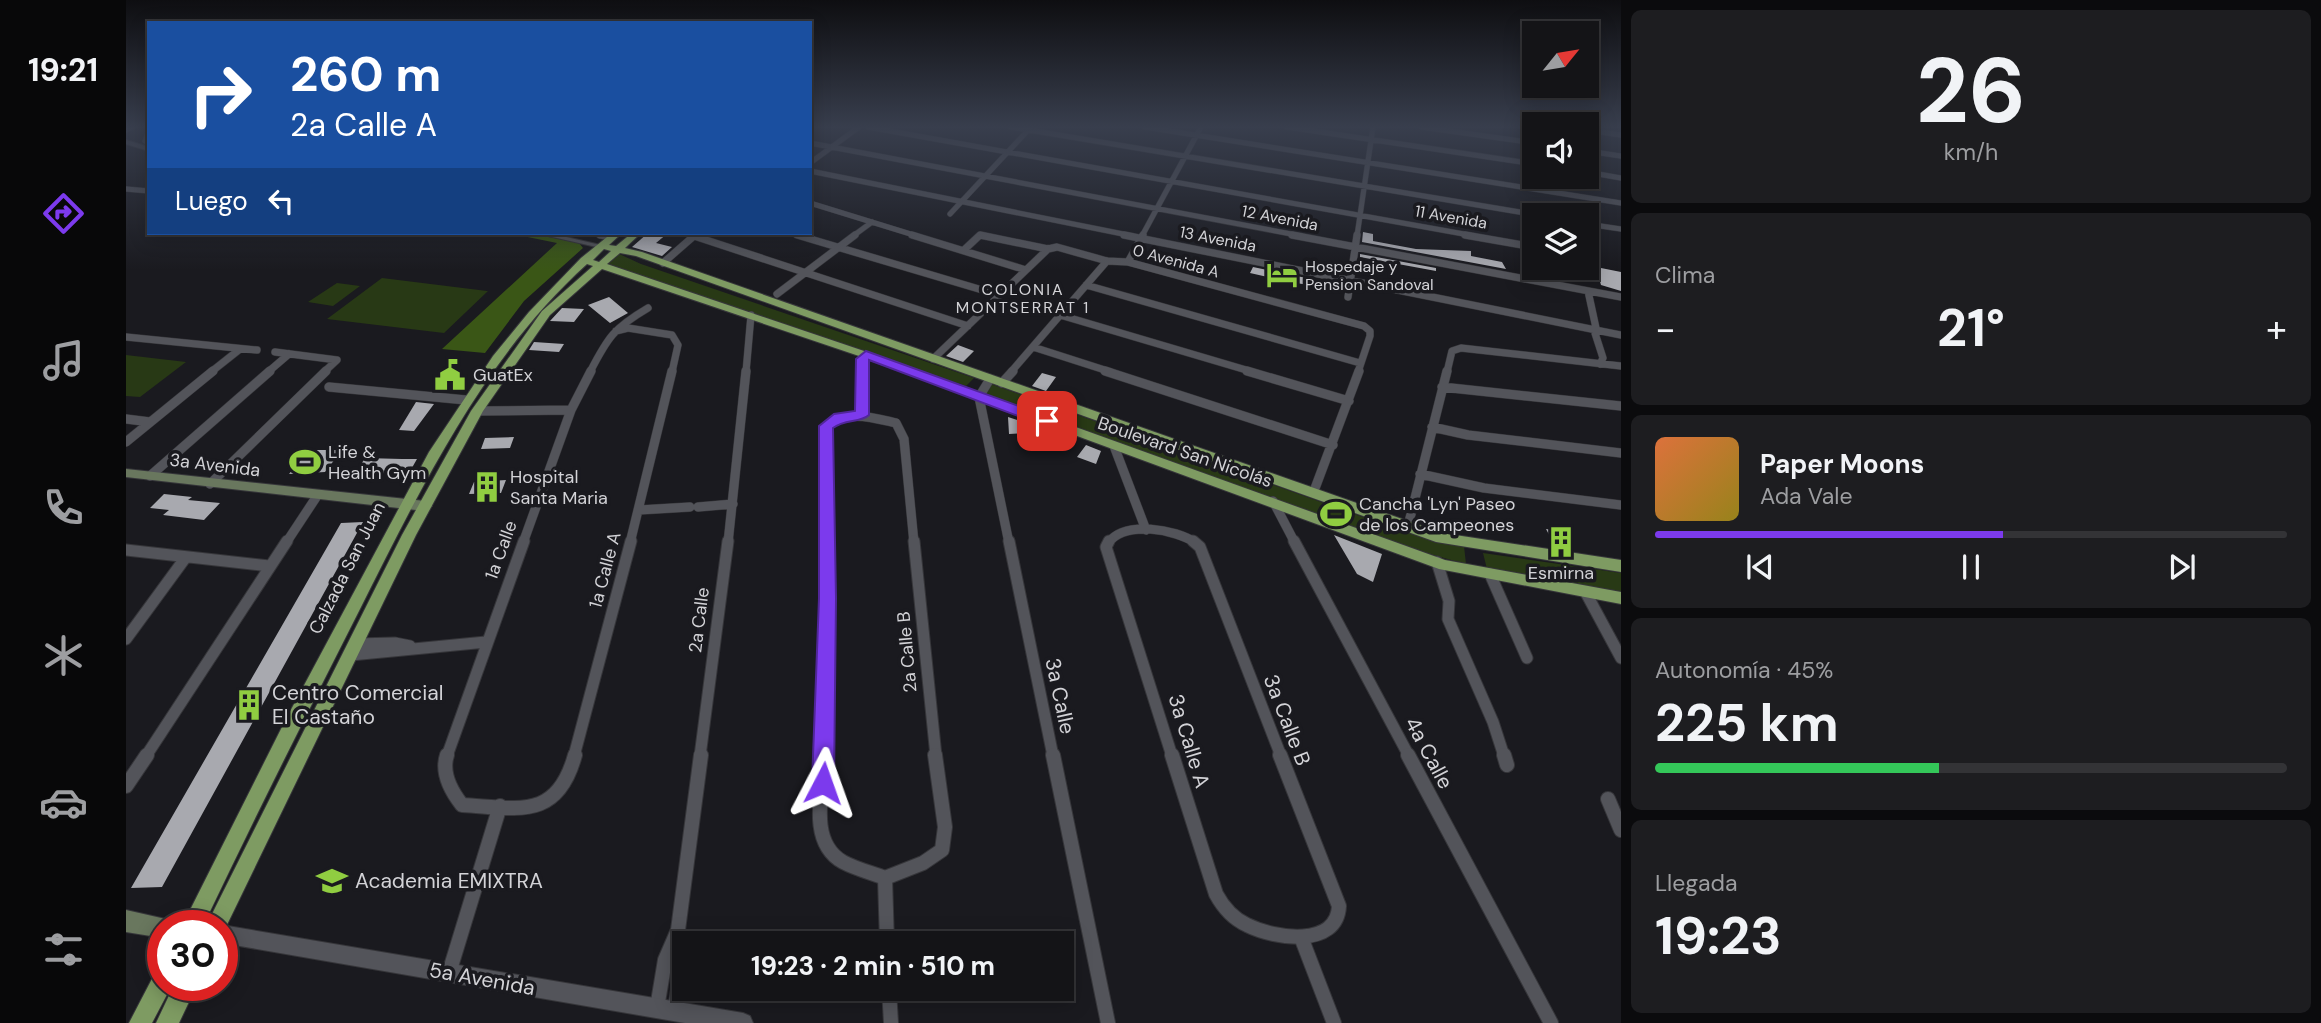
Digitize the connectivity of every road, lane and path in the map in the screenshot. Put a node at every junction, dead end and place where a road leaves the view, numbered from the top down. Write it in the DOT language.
graph roads {
  1 [pos="828,175"];
  2 [pos="978,175"];
  3 [pos="1137,175"];
  4 [pos="1175,175"];
  5 [pos="1297,175"];
  6 [pos="1366,175"];
  7 [pos="1447,175"];
  8 [pos="985,176"];
  9 [pos="1172,181"];
  10 [pos="1364,186"];
  11 [pos="126,189"];
  12 [pos="147,191"];
  13 [pos="962,202"];
  14 [pos="1621,203"];
  15 [pos="812,205"];
  16 [pos="1157,209"];
  17 [pos="1522,212"];
  18 [pos="950,214"];
  19 [pos="1360,215"];
  20 [pos="872,222"];
  21 [pos="1599,226"];
  22 [pos="1621,229"];
  23 [pos="548,235"];
  24 [pos="572,235"];
  25 [pos="695,235"];
  26 [pos="699,235"];
  27 [pos="799,235"];
  28 [pos="1141,238"];
  29 [pos="566,239"];
  30 [pos="616,239"];
  31 [pos="1522,245"];
  32 [pos="601,246"];
  33 [pos="1355,246"];
  34 [pos="839,247"];
  35 [pos="965,249"];
  36 [pos="1048,249"];
  37 [pos="639,254"];
  38 [pos="584,260"];
  39 [pos="1107,261"];
  40 [pos="1128,262"];
  41 [pos="663,263"];
  42 [pos="599,264"];
  43 [pos="1026,270"];
  44 [pos="625,272"];
  45 [pos="805,272"];
  46 [pos="1350,280"];
  47 [pos="1086,285"];
  48 [pos="1588,291"];
  49 [pos="777,294"];
  50 [pos="999,295"];
  51 [pos="1348,297"];
  52 [pos="1621,298"];
  53 [pos="648,308"];
  54 [pos="751,315"];
  55 [pos="1060,315"];
  56 [pos="968,326"];
  57 [pos="1597,330"];
  58 [pos="616,331"];
  59 [pos="1621,335"];
  60 [pos="126,337"];
  61 [pos="1032,347"];
  62 [pos="240,349"];
  63 [pos="257,351"];
  64 [pos="275,352"];
  65 [pos="289,354"];
  66 [pos="866,355"];
  67 [pos="933,359"];
  68 [pos="1360,363"];
  69 [pos="1600,364"];
  70 [pos="1621,366"];
  71 [pos="996,381"];
  72 [pos="329,387"];
  73 [pos="1442,387"];
  74 [pos="979,397"];
  75 [pos="466,400"];
  76 [pos="1349,401"];
  77 [pos="1621,406"];
  78 [pos="571,410"];
  79 [pos="477,411"];
  80 [pos="862,415"];
  81 [pos="126,419"];
  82 [pos="150,422"];
  83 [pos="1432,427"];
  84 [pos="126,442"];
  85 [pos="1333,445"];
  86 [pos="1115,446"];
  87 [pos="1621,453"];
  88 [pos="126,473"];
  89 [pos="1420,474"];
  90 [pos="150,476"];
  91 [pos="210,484"];
  92 [pos="1314,491"];
  93 [pos="317,496"];
  94 [pos="1273,501"];
  95 [pos="733,504"];
  96 [pos="406,505"];
  97 [pos="1621,505"];
  98 [pos="425,506"];
  99 [pos="639,510"];
  100 [pos="1408,526"];
  101 [pos="1146,530"];
  102 [pos="1470,544"];
  103 [pos="126,550"];
  104 [pos="186,558"];
  105 [pos="1437,562"];
  106 [pos="269,566"];
  107 [pos="1621,566"];
  108 [pos="1484,573"];
  109 [pos="1586,593"];
  110 [pos="1621,598"];
  111 [pos="126,639"];
  112 [pos="486,642"];
  113 [pos="353,650"];
  114 [pos="1527,658"];
  115 [pos="1621,658"];
  116 [pos="1507,765"];
  117 [pos="128,781"];
  118 [pos="1608,799"];
  119 [pos="500,806"];
  120 [pos="1621,830"];
  121 [pos="884,878"];
  122 [pos="199,910"];
  123 [pos="224,910"];
  124 [pos="126,921"];
  125 [pos="147,924"];
  126 [pos="886,931"];
  127 [pos="238,937"];
  128 [pos="1301,937"];
  129 [pos="449,973"];
  130 [pos="152,1001"];
  131 [pos="178,1001"];
  132 [pos="890,1001"];
  133 [pos="666,1010"];
  134 [pos="140,1023"];
  135 [pos="167,1023"];
  136 [pos="743,1023"];
  137 [pos="891,1023"];
  138 [pos="1108,1023"];
  139 [pos="1334,1023"];
  140 [pos="1550,1023"];
  1 -- 13 [label="street, 13 Avenida"];
  2 -- 8 [label="street, 12 Avenida"];
  3 -- 9 [label="street, 11 Avenida"];
  4 -- 9 [label="street"];
  5 -- 10 [label="street"];
  6 -- 10 [label="street"];
  7 -- 14 [label="street"];
  8 -- 13 [label="street"];
  8 -- 16 [label="street, 12 Avenida"];
  9 -- 16 [label="street"];
  9 -- 19 [label="street, 11 Avenida"];
  10 -- 17 [label="street"];
  10 -- 19 [label="street"];
  11 -- 12 [label="street"];
  13 -- 18 [label="street"];
  13 -- 28 [label="street, 13 Avenida"];
  15 -- 20 [label="street"];
  16 -- 28 [label="street"];
  16 -- 33 [label="street, 12 Avenida"];
  19 -- 31 [label="street, 11 Avenida"];
  19 -- 33 [label="street"];
  20 -- 34 [label="street"];
  20 -- 35 [label="street"];
  21 -- 22 [label="street"];
  23 -- 29 [label="street"];
  24 -- 29 [label="street"];
  25 -- 41 [label="street"];
  26 -- 45 [label="street"];
  27 -- 34 [label="street"];
  28 -- 40 [label="street"];
  28 -- 46 [label="street, 13 Avenida"];
  29 -- 32 [label="street"];
  30 -- 32 [label="main road, Boulevard San Nicolás"];
  30 -- 37 [label="main road, Boulevard San Nicolás"];
  30 -- 42 [label="main road"];
  32 -- 38 [label="main road, Calzada San Juan"];
  33 -- 46 [label="street"];
  33 -- 48 [label="street, 12 Avenida"];
  34 -- 45 [label="street"];
  34 -- 50 [label="street"];
  35 -- 36 [label="street, 0 Avenida A"];
  35 -- 43 [label="street"];
  36 -- 39 [label="street, 0 Avenida A"];
  36 -- 43 [label="street"];
  37 -- 41 [label="main road, Boulevard San Nicolás"];
  37 -- 44 [label="main road"];
  38 -- 42 [label="main road, Boulevard San Nicolás"];
  38 -- 75 [label="main road, Calzada San Juan"];
  39 -- 40 [label="street, 0 Avenida A"];
  39 -- 47 [label="street"];
  40 -- 68 [label="street, 0 Avenida A"];
  41 -- 67 [label="main road, Boulevard San Nicolás"];
  42 -- 44 [label="main road, Boulevard San Nicolás"];
  42 -- 79 [label="main road"];
  43 -- 50 [label="street"];
  44 -- 54 [label="main road, Boulevard San Nicolás"];
  45 -- 49 [label="street"];
  45 -- 56 [label="street"];
  46 -- 51 [label="street"];
  46 -- 57 [label="street, 13 Avenida"];
  47 -- 55 [label="street"];
  47 -- 68 [label="street"];
  48 -- 52 [label="street, 12 Avenida"];
  48 -- 57 [label="street"];
  50 -- 56 [label="street"];
  53 -- 58 [label="street, 1a Calle"];
  54 -- 66 [label="main road, Boulevard San Nicolás"];
  54 -- 95 [label="street, 2a Calle"];
  55 -- 61 [label="street"];
  55 -- 76 [label="street"];
  56 -- 67 [label="street"];
  57 -- 59 [label="street, 13 Avenida"];
  57 -- 69 [label="street"];
  57 -- 70 [label="street"];
  58 -- 78 [label="street, 1a Calle"];
  58 -- 99 [label="street, 1a Calle A"];
  60 -- 62 [label="street"];
  61 -- 71 [label="street"];
  61 -- 85 [label="street"];
  62 -- 63 [label="street"];
  62 -- 82 [label="street"];
  64 -- 65 [label="street"];
  65 -- 90 [label="street"];
  65 -- 91 [label="street"];
  66 -- 74 [label="main road, Boulevard San Nicolás"];
  66 -- 80 [label="street"];
  67 -- 71 [label="main road, Boulevard San Nicolás"];
  68 -- 76 [label="street"];
  69 -- 70 [label="street"];
  69 -- 73 [label="street"];
  71 -- 74 [label="street"];
  71 -- 92 [label="main road, Boulevard San Nicolás"];
  72 -- 75 [label="street"];
  73 -- 77 [label="street"];
  73 -- 83 [label="street"];
  74 -- 86 [label="main road, Boulevard San Nicolás"];
  74 -- 138 [label="street, 3a Calle"];
  75 -- 96 [label="main road, Calzada San Juan"];
  76 -- 85 [label="street"];
  78 -- 79 [label="street"];
  78 -- 112 [label="street, 1a Calle"];
  79 -- 98 [label="main road"];
  80 -- 121 [label="street"];
  80 -- 121 [label="street, 2a Calle B"];
  81 -- 82 [label="street"];
  82 -- 84 [label="street"];
  83 -- 87 [label="street"];
  83 -- 89 [label="street"];
  85 -- 92 [label="street"];
  86 -- 94 [label="main road, Boulevard San Nicolás"];
  86 -- 101 [label="street"];
  88 -- 90 [label="main road, 3a Avenida"];
  89 -- 97 [label="street"];
  89 -- 100 [label="street"];
  90 -- 91 [label="main road, 3a Avenida"];
  91 -- 93 [label="main road, 3a Avenida"];
  92 -- 100 [label="main road, Boulevard San Nicolás"];
  93 -- 96 [label="main road, 3a Avenida"];
  93 -- 106 [label="street"];
  94 -- 105 [label="main road, Boulevard San Nicolás"];
  94 -- 140 [label="street, 4a Calle"];
  95 -- 99 [label="street"];
  95 -- 133 [label="street, 2a Calle"];
  96 -- 98 [label="main road, 3a Avenida"];
  96 -- 122 [label="main road, Calzada San Juan"];
  98 -- 113 [label="main road"];
  99 -- 119 [label="street, 1a Calle A"];
  100 -- 102 [label="main road, Boulevard San Nicolás"];
  101 -- 128 [label="street, 3a Calle B"];
  101 -- 128 [label="street, 3a Calle A"];
  102 -- 107 [label="main road, Boulevard San Nicolás"];
  102 -- 108 [label="main road"];
  103 -- 104 [label="street"];
  104 -- 106 [label="street"];
  104 -- 111 [label="street"];
  105 -- 108 [label="main road, Boulevard San Nicolás"];
  105 -- 116 [label="street"];
  106 -- 117 [label="street"];
  108 -- 109 [label="main road, Boulevard San Nicolás"];
  108 -- 114 [label="street"];
  109 -- 110 [label="main road, Boulevard San Nicolás"];
  109 -- 115 [label="street"];
  112 -- 113 [label="street"];
  112 -- 119 [label="street, 1a Calle"];
  113 -- 123 [label="main road"];
  118 -- 120 [label="street"];
  119 -- 129 [label="street"];
  121 -- 126 [label="street"];
  124 -- 125 [label="main road"];
  127 -- 129 [label="street, 5a Avenida"];
  128 -- 139 [label="street"];
  129 -- 133 [label="street, 5a Avenida"];
  130 -- 134 [label="main road"];
  131 -- 135 [label="main road"];
  132 -- 137 [label="street"];
  133 -- 136 [label="street, 5a Avenida"];
}
